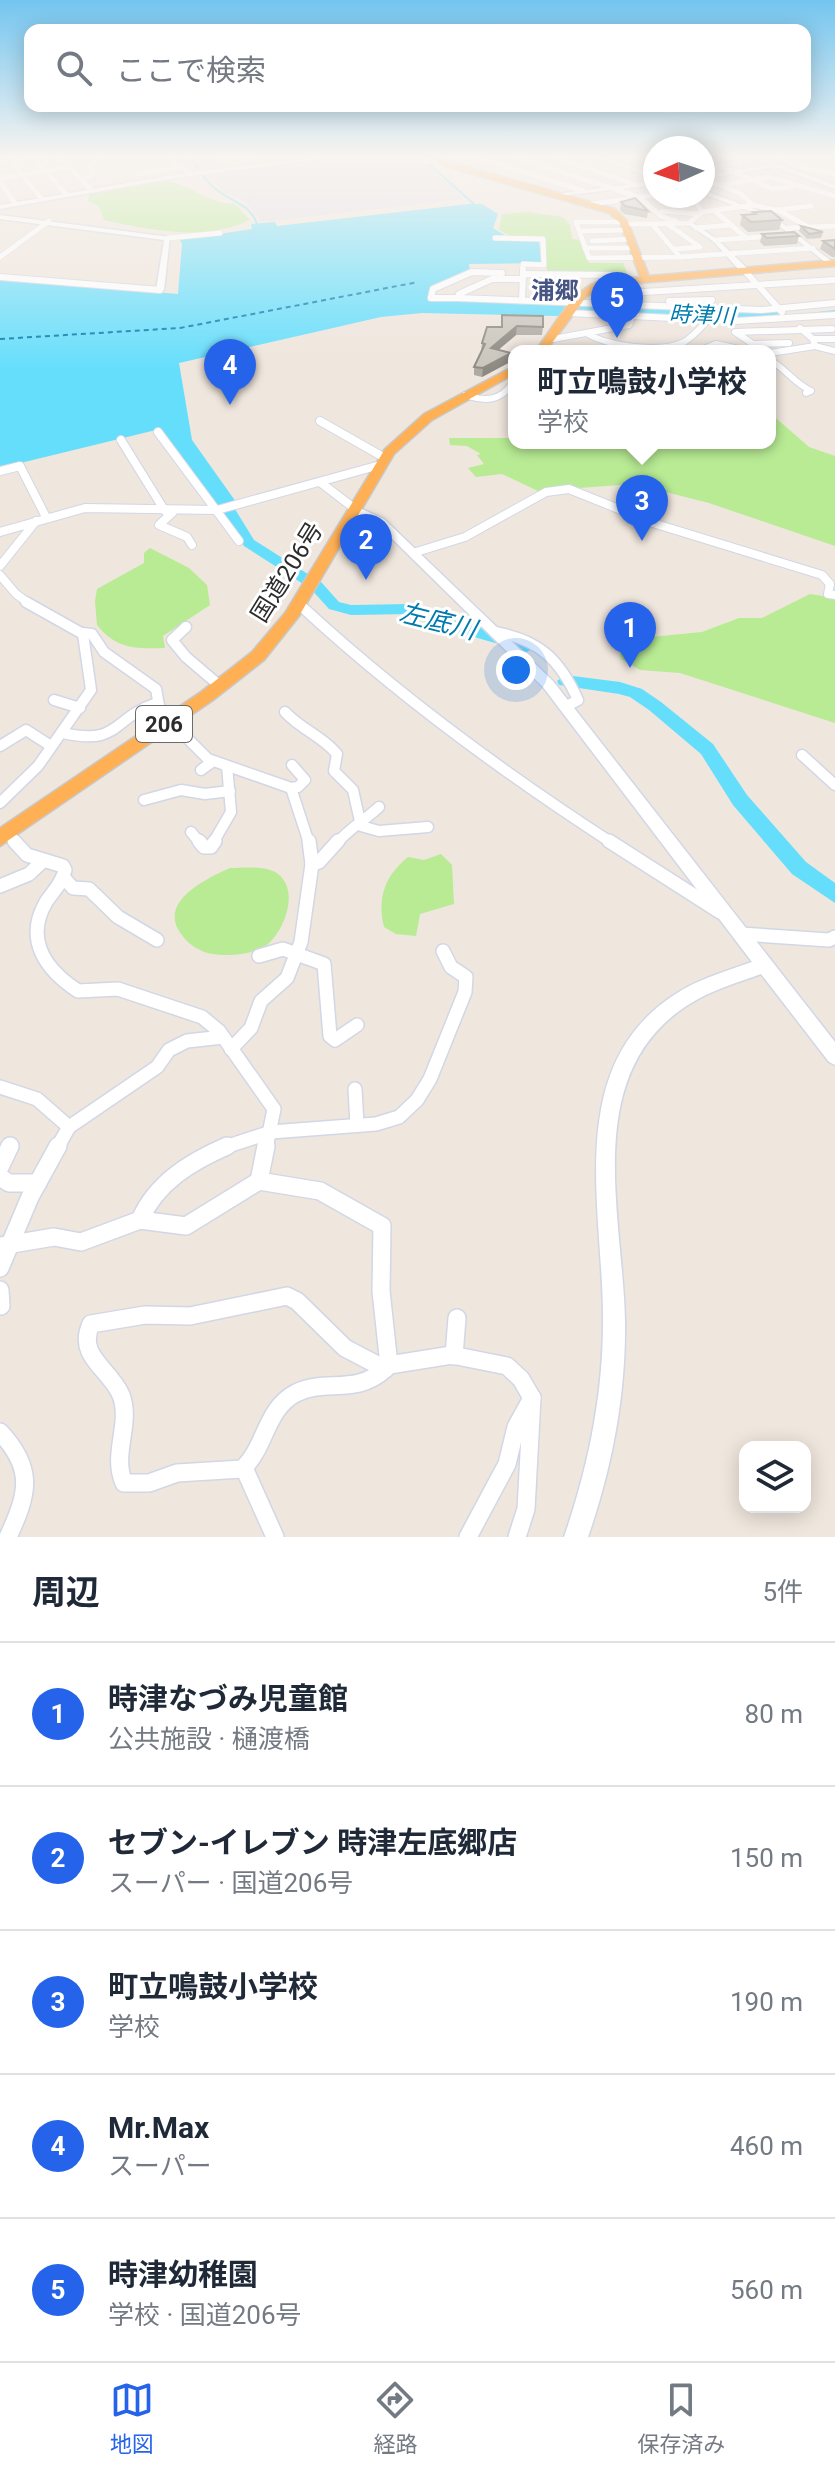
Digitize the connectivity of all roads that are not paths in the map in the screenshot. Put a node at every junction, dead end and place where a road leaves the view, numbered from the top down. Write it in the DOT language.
graph roads {
  1 [pos="41,227"];
  2 [pos="89,227"];
  3 [pos="578,227"];
  4 [pos="598,227"];
  5 [pos="607,227"];
  6 [pos="623,227"];
  7 [pos="647,227"];
  8 [pos="655,227"];
  9 [pos="671,227"];
  10 [pos="694,227"];
  11 [pos="732,227"];
  12 [pos="808,227"];
  13 [pos="815,227"];
  14 [pos="788,228"];
  15 [pos="580,231"];
  16 [pos="600,231"];
  17 [pos="220,233"];
  18 [pos="795,234"];
  19 [pos="630,237"];
  20 [pos="168,238"];
  21 [pos="495,238"];
  22 [pos="746,238"];
  23 [pos="604,240"];
  24 [pos="718,243"];
  25 [pos="821,243"];
  26 [pos="584,245"];
  27 [pos="810,246"];
  28 [pos="700,247"];
  29 [pos="607,248"];
  30 [pos="675,249"];
  31 [pos="731,254"];
  32 [pos="0,257"];
  33 [pos="610,257"];
  34 [pos="680,257"];
  35 [pos="589,258"];
  36 [pos="833,263"];
  37 [pos="615,264"];
  38 [pos="544,265"];
  39 [pos="744,270"];
  40 [pos="545,274"];
  41 [pos="689,274"];
  42 [pos="523,276"];
  43 [pos="0,277"];
  44 [pos="645,277"];
  45 [pos="626,279"];
  46 [pos="835,280"];
  47 [pos="794,283"];
  48 [pos="758,286"];
  49 [pos="728,288"];
  50 [pos="160,290"];
  51 [pos="704,290"];
  52 [pos="458,298"];
  53 [pos="629,299"];
  54 [pos="522,300"];
  55 [pos="712,300"];
  56 [pos="575,302"];
  57 [pos="835,303"];
  58 [pos="813,305"];
  59 [pos="718,309"];
  60 [pos="744,309"];
  61 [pos="779,310"];
  62 [pos="835,315"];
  63 [pos="568,316"];
  64 [pos="632,317"];
  65 [pos="708,320"];
  66 [pos="790,320"];
  67 [pos="698,329"];
  68 [pos="801,329"];
  69 [pos="832,329"];
  70 [pos="588,334"];
  71 [pos="553,339"];
  72 [pos="835,339"];
  73 [pos="814,343"];
  74 [pos="678,344"];
  75 [pos="716,344"];
  76 [pos="789,344"];
  77 [pos="546,345"];
  78 [pos="616,345"];
  79 [pos="649,345"];
  80 [pos="721,345"];
  81 [pos="776,350"];
  82 [pos="835,352"];
  83 [pos="776,363"];
  84 [pos="508,376"];
  85 [pos="508,387"];
  86 [pos="806,393"];
  87 [pos="465,395"];
  88 [pos="320,421"];
  89 [pos="158,432"];
  90 [pos="121,440"];
  91 [pos="382,462"];
  92 [pos="0,471"];
  93 [pos="320,482"];
  94 [pos="355,509"];
  95 [pos="215,510"];
  96 [pos="169,512"];
  97 [pos="41,519"];
  98 [pos="0,532"];
  99 [pos="239,541"];
  100 [pos="192,545"];
  101 [pos="413,553"];
  102 [pos="0,566"];
  103 [pos="0,575"];
  104 [pos="307,589"];
  105 [pos="835,595"];
  106 [pos="186,627"];
  107 [pos="492,630"];
  108 [pos="82,633"];
  109 [pos="220,686"];
  110 [pos="54,700"];
  111 [pos="157,703"];
  112 [pos="567,706"];
  113 [pos="80,708"];
  114 [pos="285,712"];
  115 [pos="171,719"];
  116 [pos="63,733"];
  117 [pos="0,746"];
  118 [pos="51,746"];
  119 [pos="802,755"];
  120 [pos="212,762"];
  121 [pos="292,765"];
  122 [pos="227,766"];
  123 [pos="201,770"];
  124 [pos="835,785"];
  125 [pos="291,788"];
  126 [pos="230,791"];
  127 [pos="144,800"];
  128 [pos="0,803"];
  129 [pos="379,807"];
  130 [pos="359,824"];
  131 [pos="428,827"];
  132 [pos="191,832"];
  133 [pos="4,835"];
  134 [pos="43,861"];
  135 [pos="312,864"];
  136 [pos="64,878"];
  137 [pos="0,886"];
  138 [pos="730,919"];
  139 [pos="741,934"];
  140 [pos="835,937"];
  141 [pos="157,940"];
  142 [pos="443,951"];
  143 [pos="297,953"];
  144 [pos="259,956"];
  145 [pos="765,965"];
  146 [pos="357,1025"];
  147 [pos="227,1043"];
  148 [pos="835,1056"];
  149 [pos="0,1087"];
  150 [pos="355,1089"];
  151 [pos="357,1125"];
  152 [pos="69,1127"];
  153 [pos="269,1132"];
  154 [pos="10,1145"];
  155 [pos="0,1167"];
  156 [pos="0,1177"];
  157 [pos="259,1181"];
  158 [pos="38,1183"];
  159 [pos="140,1220"];
  160 [pos="5,1245"];
  161 [pos="0,1268"];
  162 [pos="457,1318"];
  163 [pos="454,1356"];
  164 [pos="387,1367"];
  165 [pos="532,1398"];
  166 [pos="0,1432"];
  167 [pos="244,1468"];
  168 [pos="8,1537"];
  169 [pos="275,1537"];
  170 [pos="468,1537"];
  171 [pos="517,1537"];
  172 [pos="576,1537"];
  1 -- 32 [label="street"];
  2 -- 20 [label="street"];
  3 -- 15 [label="street"];
  4 -- 16 [label="street"];
  5 -- 19 [label="street"];
  6 -- 19 [label="highway"];
  7 -- 19 [label="street"];
  8 -- 30 [label="street"];
  9 -- 28 [label="street"];
  10 -- 24 [label="street"];
  11 -- 22 [label="street"];
  12 -- 13 [label="street"];
  12 -- 14 [label="street"];
  14 -- 18 [label="street"];
  15 -- 16 [label="street"];
  15 -- 26 [label="street"];
  16 -- 19 [label="street"];
  16 -- 23 [label="street"];
  17 -- 20 [label="street"];
  18 -- 22 [label="street"];
  18 -- 27 [label="street"];
  19 -- 23 [label="street"];
  19 -- 29 [label="street"];
  19 -- 33 [label="street"];
  19 -- 34 [label="street"];
  19 -- 44 [label="highway"];
  20 -- 50 [label="street"];
  21 -- 38 [label="street"];
  22 -- 24 [label="street"];
  23 -- 26 [label="street"];
  23 -- 29 [label="street"];
  24 -- 28 [label="street"];
  24 -- 31 [label="street"];
  25 -- 27 [label="street"];
  26 -- 29 [label="street"];
  26 -- 35 [label="street"];
  27 -- 31 [label="street"];
  27 -- 36 [label="street"];
  28 -- 30 [label="street"];
  29 -- 33 [label="street"];
  30 -- 34 [label="street"];
  31 -- 34 [label="street"];
  31 -- 39 [label="street"];
  33 -- 35 [label="street"];
  35 -- 37 [label="street"];
  36 -- 39 [label="highway"];
  38 -- 40 [label="street"];
  38 -- 42 [label="street"];
  39 -- 41 [label="highway"];
  39 -- 48 [label="street"];
  40 -- 42 [label="street"];
  40 -- 45 [label="street"];
  41 -- 44 [label="highway"];
  41 -- 51 [label="street"];
  42 -- 52 [label="street"];
  42 -- 52 [label="street"];
  42 -- 54 [label="street"];
  43 -- 50 [label="street"];
  44 -- 45 [label="highway"];
  45 -- 53 [label="street"];
  45 -- 56 [label="highway"];
  46 -- 47 [label="street"];
  47 -- 48 [label="street"];
  47 -- 58 [label="street"];
  48 -- 49 [label="street"];
  48 -- 61 [label="street"];
  49 -- 51 [label="street"];
  49 -- 60 [label="street"];
  51 -- 53 [label="street"];
  51 -- 55 [label="street"];
  52 -- 54 [label="street"];
  53 -- 55 [label="street"];
  53 -- 56 [label="street"];
  53 -- 59 [label="street"];
  53 -- 64 [label="street"];
  54 -- 56 [label="street"];
  55 -- 59 [label="street"];
  56 -- 63 [label="highway"];
  57 -- 58 [label="street"];
  58 -- 61 [label="street"];
  59 -- 60 [label="street"];
  60 -- 61 [label="street"];
  61 -- 66 [label="street"];
  62 -- 66 [label="street"];
  63 -- 64 [label="street"];
  63 -- 71 [label="highway"];
  64 -- 65 [label="street"];
  64 -- 70 [label="street"];
  65 -- 66 [label="street"];
  65 -- 67 [label="street"];
  66 -- 68 [label="street"];
  67 -- 74 [label="street"];
  67 -- 75 [label="street"];
  68 -- 69 [label="street"];
  68 -- 73 [label="street"];
  68 -- 76 [label="street"];
  70 -- 71 [label="street"];
  70 -- 78 [label="street"];
  71 -- 77 [label="highway"];
  72 -- 73 [label="street"];
  73 -- 76 [label="street"];
  73 -- 82 [label="street"];
  74 -- 79 [label="street"];
  75 -- 80 [label="street"];
  76 -- 81 [label="street"];
  83 -- 86 [label="street"];
  84 -- 87 [label="highway, 国道206号 / 206"];
  85 -- 87 [label="street"];
  87 -- 91 [label="highway, 国道206号 / 206"];
  88 -- 91 [label="street"];
  89 -- 95 [label="street"];
  90 -- 96 [label="street"];
  91 -- 93 [label="street"];
  91 -- 94 [label="highway, 国道206号 / 206"];
  92 -- 97 [label="street"];
  93 -- 94 [label="street"];
  93 -- 95 [label="street"];
  94 -- 101 [label="street"];
  94 -- 104 [label="highway, 国道206号 / 206"];
  95 -- 96 [label="street"];
  95 -- 99 [label="street"];
  96 -- 97 [label="street"];
  96 -- 100 [label="street"];
  97 -- 98 [label="street"];
  97 -- 102 [label="street"];
  101 -- 105 [label="street"];
  101 -- 107 [label="street"];
  103 -- 108 [label="street"];
  104 -- 109 [label="highway, 国道206号 / 206"];
  104 -- 138 [label="street"];
  106 -- 109 [label="street"];
  107 -- 112 [label="street"];
  107 -- 112 [label="street"];
  108 -- 111 [label="street"];
  108 -- 113 [label="street"];
  109 -- 115 [label="highway, 国道206号 / 206"];
  110 -- 113 [label="street"];
  111 -- 115 [label="street"];
  111 -- 116 [label="street"];
  112 -- 138 [label="street"];
  113 -- 116 [label="street"];
  114 -- 130 [label="street"];
  115 -- 120 [label="street"];
  115 -- 133 [label="highway, 国道206号 / 206"];
  116 -- 118 [label="street"];
  117 -- 118 [label="street"];
  118 -- 128 [label="street"];
  119 -- 124 [label="street"];
  120 -- 122 [label="street"];
  120 -- 123 [label="street"];
  121 -- 125 [label="street"];
  122 -- 125 [label="street"];
  122 -- 126 [label="street"];
  125 -- 135 [label="street"];
  126 -- 127 [label="street"];
  126 -- 132 [label="street"];
  129 -- 130 [label="street"];
  130 -- 131 [label="street"];
  130 -- 135 [label="street"];
  133 -- 134 [label="street"];
  134 -- 136 [label="street"];
  134 -- 137 [label="street"];
  135 -- 143 [label="street"];
  136 -- 141 [label="street"];
  136 -- 147 [label="street"];
  138 -- 139 [label="street"];
  139 -- 140 [label="street"];
  139 -- 145 [label="street"];
  142 -- 151 [label="street"];
  143 -- 144 [label="street"];
  143 -- 146 [label="street"];
  143 -- 147 [label="street"];
  145 -- 148 [label="street"];
  145 -- 172 [label="street"];
  147 -- 152 [label="street"];
  147 -- 153 [label="street"];
  149 -- 152 [label="street"];
  150 -- 151 [label="street"];
  151 -- 153 [label="street"];
  152 -- 158 [label="street"];
  153 -- 157 [label="street"];
  153 -- 159 [label="street"];
  154 -- 155 [label="street"];
  156 -- 158 [label="street"];
  157 -- 159 [label="street"];
  157 -- 164 [label="street"];
  158 -- 160 [label="street"];
  159 -- 160 [label="street"];
  160 -- 161 [label="street"];
  162 -- 163 [label="street"];
  163 -- 164 [label="street"];
  163 -- 165 [label="street"];
  164 -- 167 [label="street"];
  164 -- 167 [label="street"];
  165 -- 170 [label="street"];
  165 -- 171 [label="street"];
  166 -- 168 [label="street"];
  167 -- 169 [label="street"];
}
